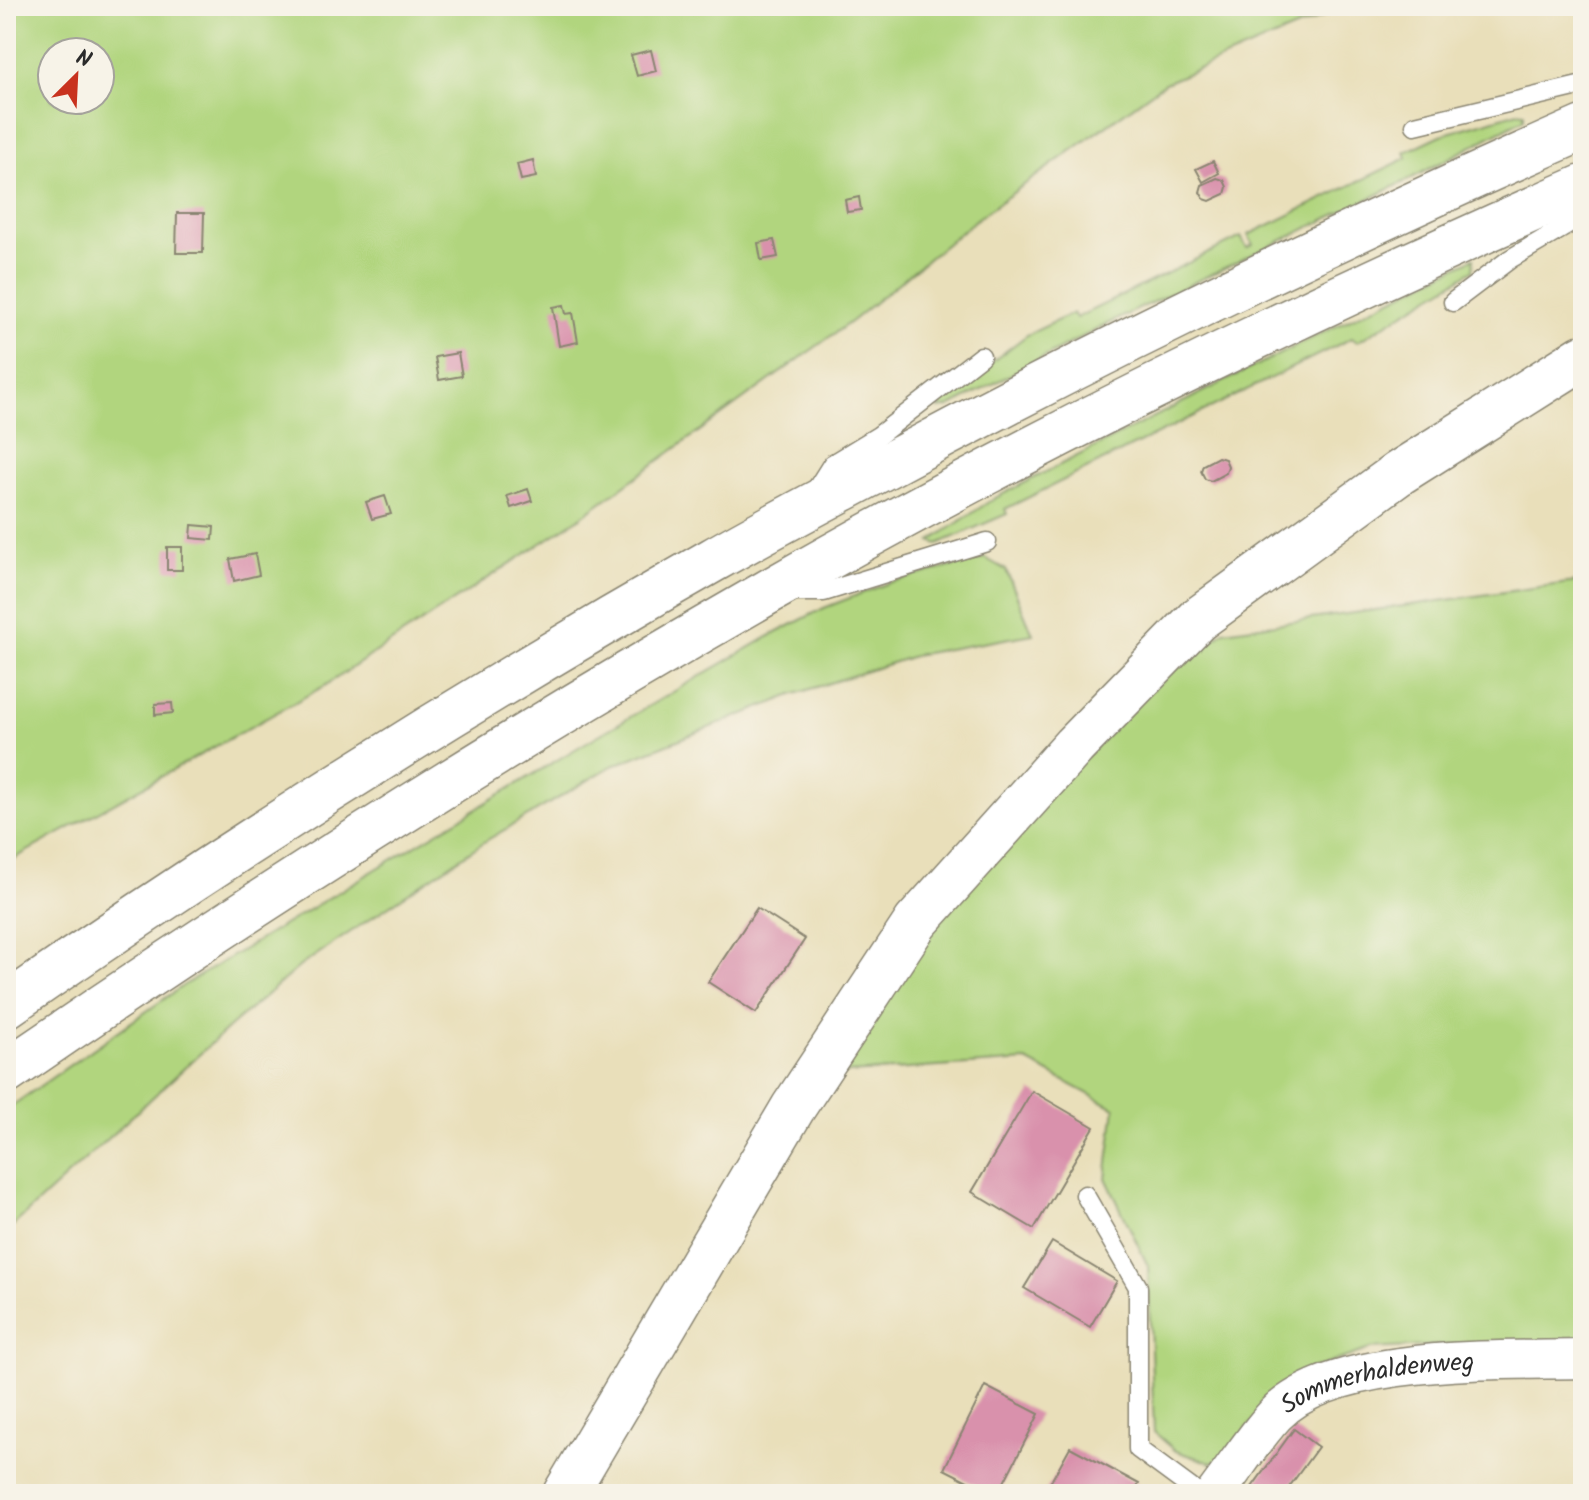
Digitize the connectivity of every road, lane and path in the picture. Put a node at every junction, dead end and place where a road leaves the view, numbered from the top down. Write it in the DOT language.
graph roads {
  1 [pos="1583,85"];
  2 [pos="1415,125"];
  3 [pos="1583,128"];
  4 [pos="1583,187"];
  5 [pos="1583,216"];
  6 [pos="1453,302"];
  7 [pos="981,356"];
  8 [pos="1583,357"];
  9 [pos="803,511"];
  10 [pos="987,542"];
  11 [pos="769,591"];
  12 [pos="6,1006"];
  13 [pos="6,1072"];
  14 [pos="1085,1195"];
  15 [pos="1583,1359"];
  16 [pos="565,1494"];
  17 [pos="1199,1494"];
  18 [pos="1215,1494"];
  1 -- 2 [label="lane"];
  3 -- 9 [label="main road"];
  4 -- 11 [label="main road"];
  5 -- 6 [label="lane"];
  7 -- 9 [label="lane"];
  8 -- 16 [label="main road"];
  9 -- 12 [label="main road"];
  10 -- 11 [label="lane"];
  11 -- 13 [label="main road"];
  14 -- 17 [label="lane"];
  15 -- 18 [label="street, Sommerhaldenweg"];
}
